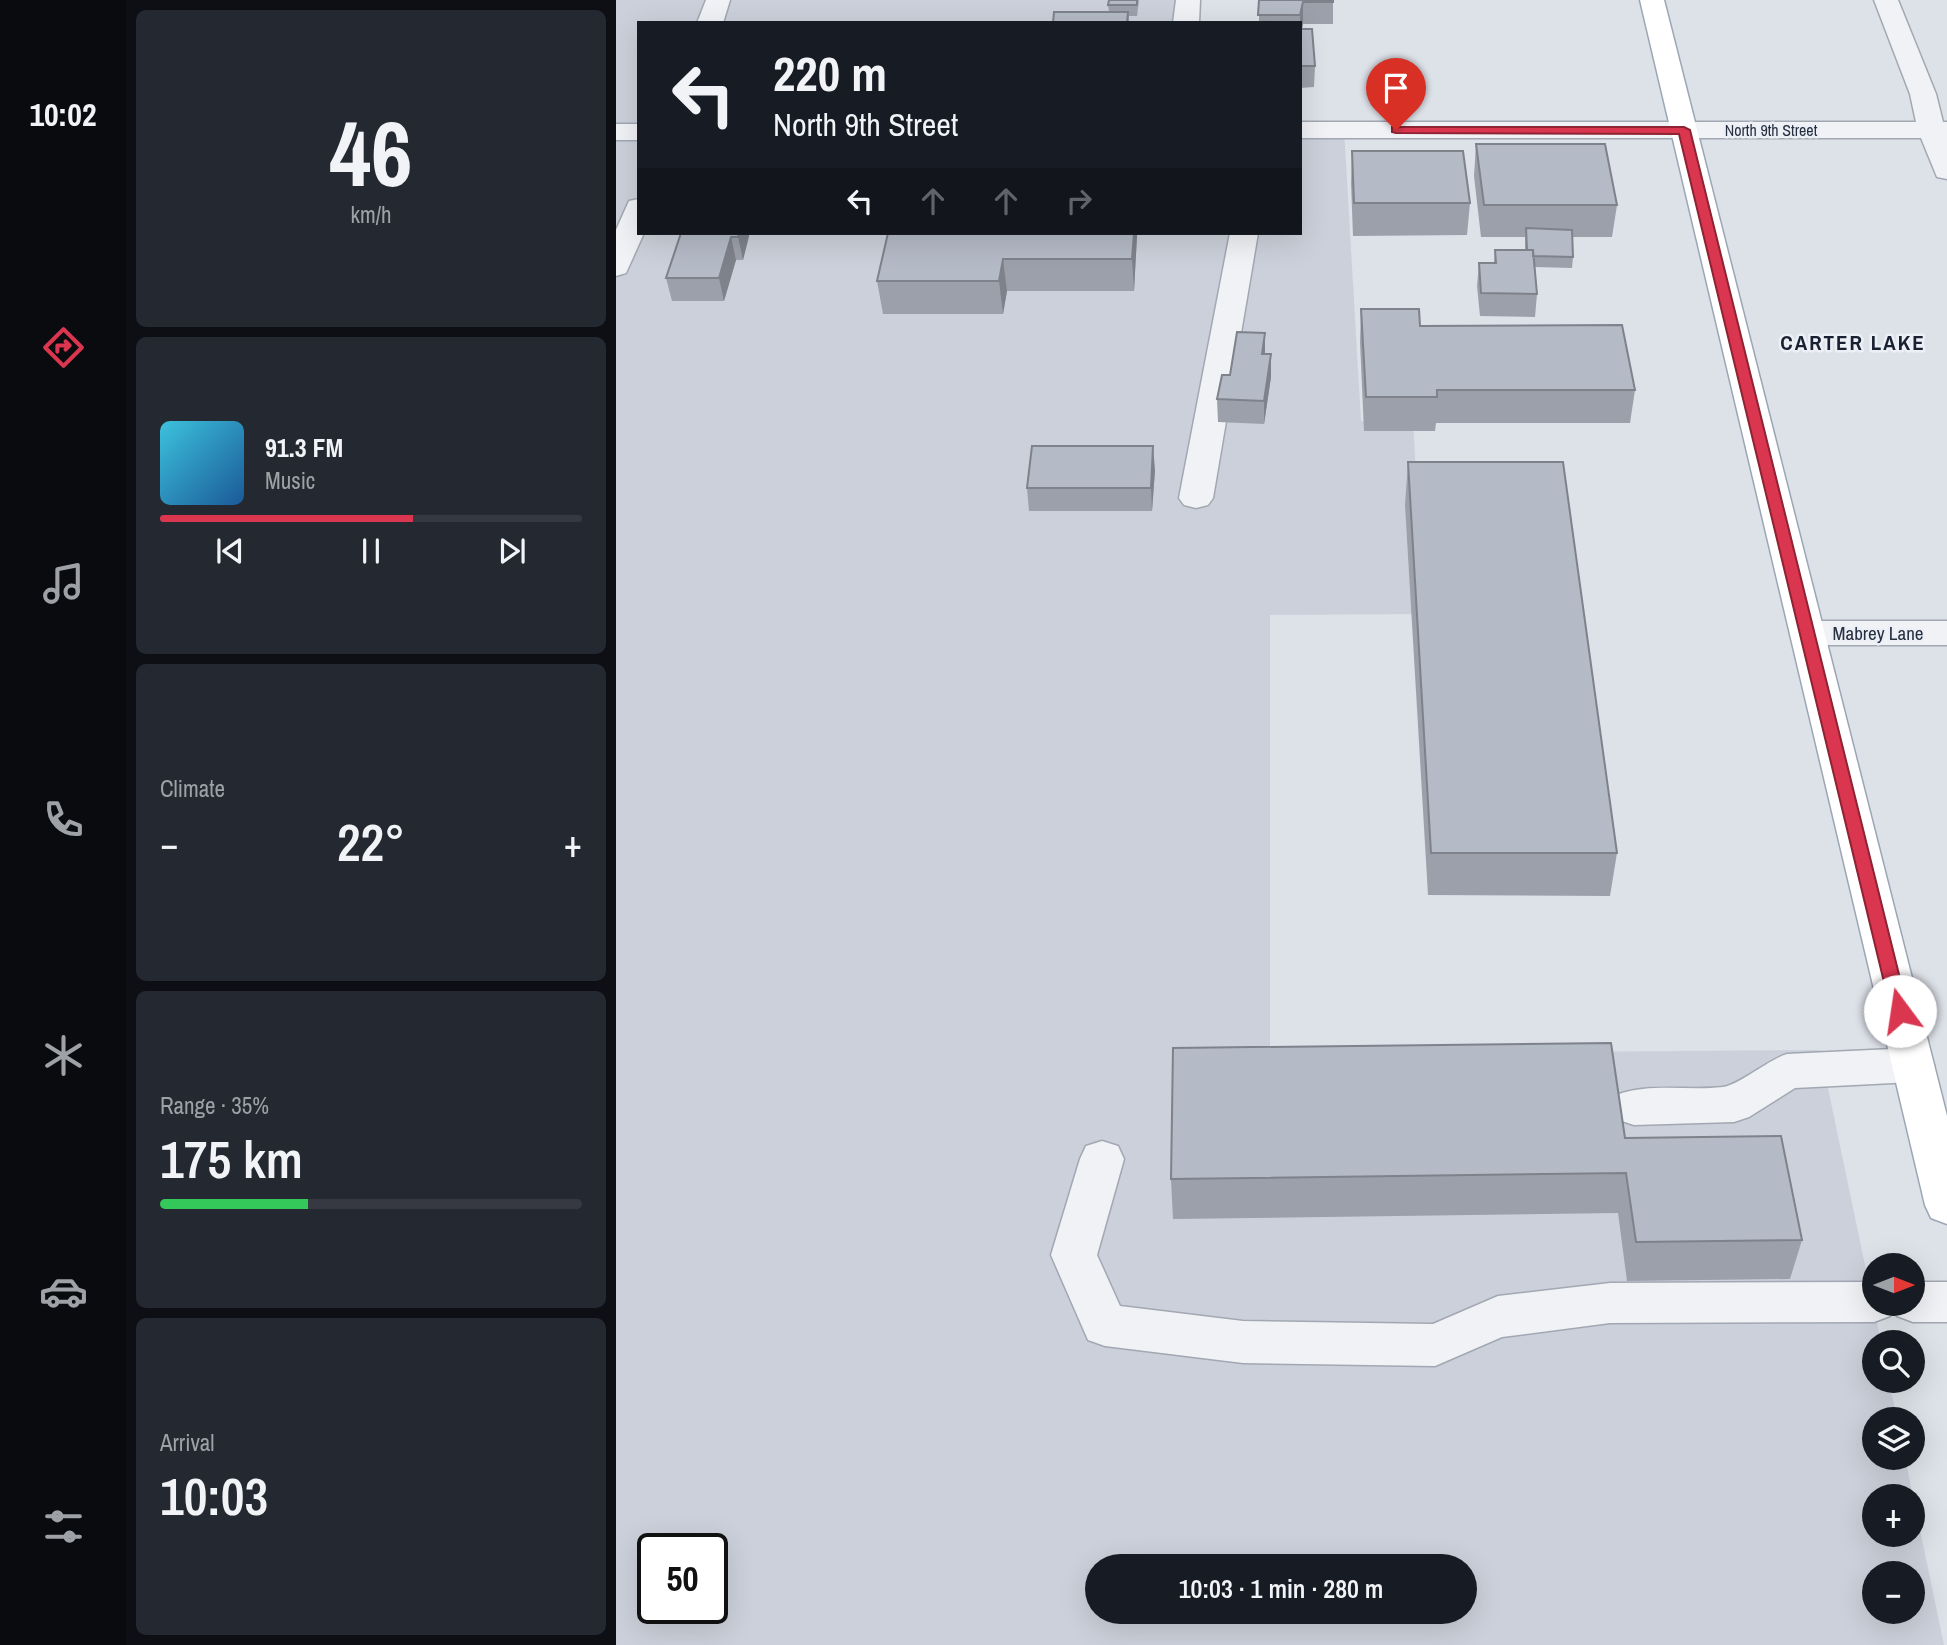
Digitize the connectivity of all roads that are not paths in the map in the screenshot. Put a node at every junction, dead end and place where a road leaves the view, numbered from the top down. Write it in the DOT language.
graph roads {
  1 [pos="719,0"];
  2 [pos="1188,0"];
  3 [pos="1652,0"];
  4 [pos="1886,0"];
  5 [pos="711,21"];
  6 [pos="1186,21"];
  7 [pos="1302,130"];
  8 [pos="1684,130"];
  9 [pos="1939,130"];
  10 [pos="616,132"];
  11 [pos="637,132"];
  12 [pos="1947,171"];
  13 [pos="637,212"];
  14 [pos="1244,235"];
  15 [pos="616,267"];
  16 [pos="1196,498"];
  17 [pos="1808,633"];
  18 [pos="1947,634"];
  19 [pos="1913,1065"];
  20 [pos="1634,1107"];
  21 [pos="1102,1159"];
  22 [pos="1947,1205"];
  23 [pos="1862,1302"];
  24 [pos="1925,1302"];
  25 [pos="1947,1302"];
  1 -- 5 [label="street"];
  2 -- 6 [label="street"];
  3 -- 8 [label="main road"];
  4 -- 9 [label="street"];
  7 -- 8 [label="street, North 9th Street"];
  8 -- 9 [label="street, North 9th Street"];
  8 -- 17 [label="main road"];
  9 -- 12 [label="street"];
  10 -- 11 [label="street"];
  13 -- 15 [label="street"];
  14 -- 16 [label="street"];
  17 -- 18 [label="street, Mabrey Lane"];
  17 -- 19 [label="main road"];
  19 -- 20 [label="street"];
  19 -- 22 [label="main road"];
  21 -- 23 [label="street"];
  24 -- 25 [label="street"];
}
